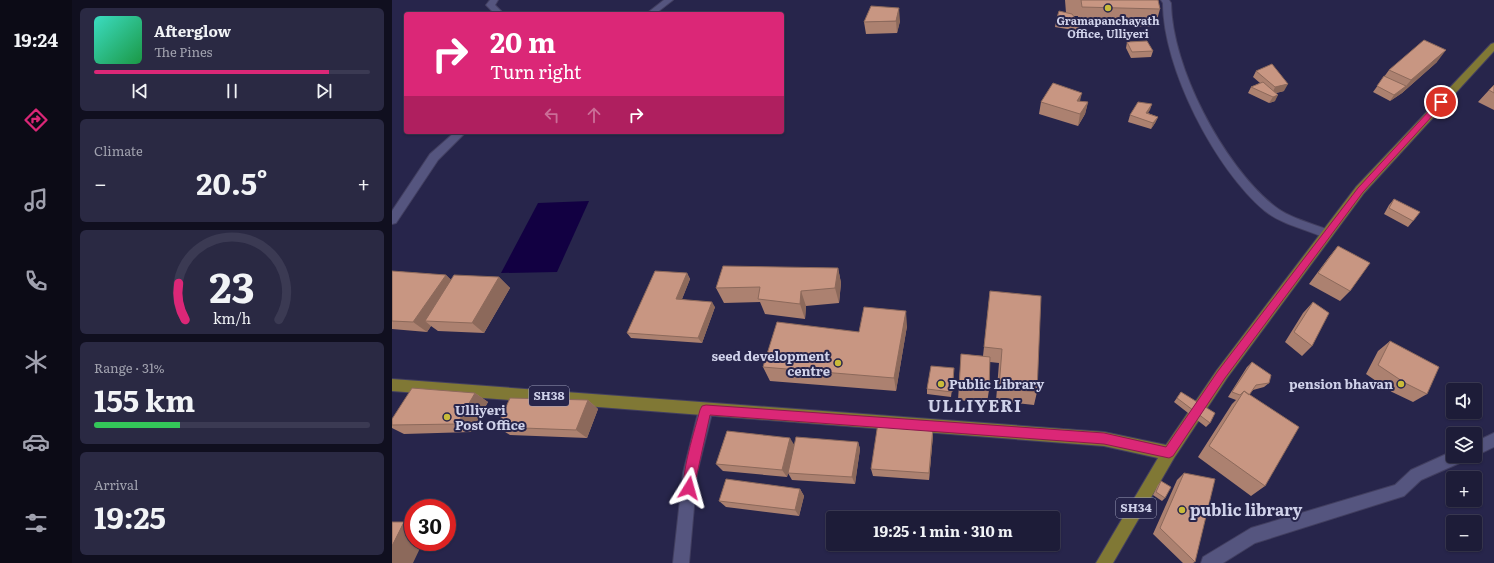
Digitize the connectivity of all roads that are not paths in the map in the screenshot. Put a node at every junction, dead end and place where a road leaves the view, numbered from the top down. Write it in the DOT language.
graph roads {
  1 [pos="494,0"];
  2 [pos="669,0"];
  3 [pos="1165,0"];
  4 [pos="498,12"];
  5 [pos="653,12"];
  6 [pos="1494,46"];
  7 [pos="459,134"];
  8 [pos="392,220"];
  9 [pos="1327,234"];
  10 [pos="392,385"];
  11 [pos="706,410"];
  12 [pos="1494,440"];
  13 [pos="1482,446"];
  14 [pos="1169,453"];
  15 [pos="1446,462"];
  16 [pos="681,563"];
  17 [pos="1104,563"];
  18 [pos="1209,563"];
  1 -- 4 [label="street"];
  2 -- 5 [label="street"];
  3 -- 9 [label="street"];
  6 -- 9 [label="main road, SH34"];
  7 -- 8 [label="street"];
  9 -- 14 [label="main road, SH34"];
  10 -- 11 [label="main road, SH38"];
  11 -- 14 [label="main road, SH38"];
  11 -- 16 [label="street"];
  12 -- 13 [label="street"];
  14 -- 17 [label="main road, SH34"];
  15 -- 18 [label="street"];
}
